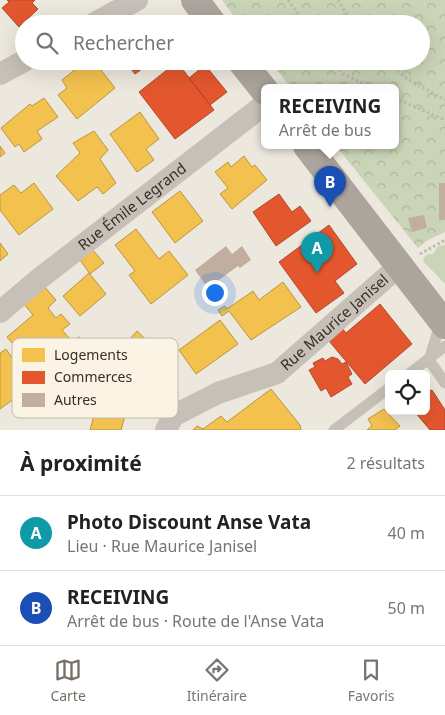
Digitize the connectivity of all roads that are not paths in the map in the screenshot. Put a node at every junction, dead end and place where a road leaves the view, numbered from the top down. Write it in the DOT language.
graph roads {
  1 [pos="137,0"];
  2 [pos="195,0"];
  3 [pos="110,15"];
  4 [pos="206,15"];
  5 [pos="15,66"];
  6 [pos="248,70"];
  7 [pos="0,74"];
  8 [pos="261,86"];
  9 [pos="261,107"];
  10 [pos="309,149"];
  11 [pos="398,267"];
  12 [pos="0,312"];
  13 [pos="443,322"];
  14 [pos="445,346"];
  15 [pos="428,360"];
  16 [pos="414,370"];
  17 [pos="445,383"];
  18 [pos="385,391"];
  19 [pos="178,413"];
  20 [pos="172,418"];
  21 [pos="166,430"];
  22 [pos="334,430"];
  1 -- 3 [label="street"];
  2 -- 4 [label="main road"];
  5 -- 7 [label="street"];
  6 -- 8 [label="main road"];
  9 -- 12 [label="street, Rue Émile Legrand"];
  10 -- 11 [label="main road"];
  11 -- 13 [label="main road"];
  11 -- 19 [label="street, Rue Maurice Janisel"];
  13 -- 15 [label="lane"];
  14 -- 15 [label="lane"];
  15 -- 16 [label="lane"];
  15 -- 17 [label="lane"];
  18 -- 22 [label="lane"];
  20 -- 21 [label="street, Rue Maurice Janisel"];
}
